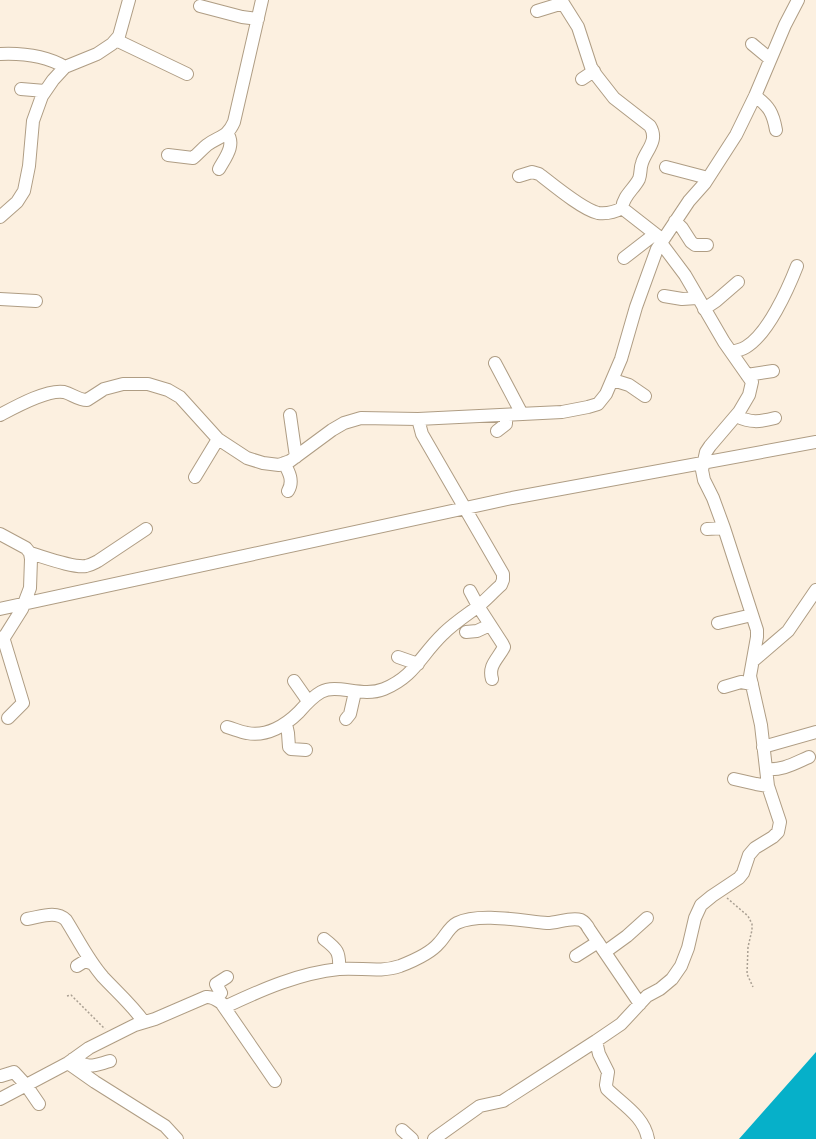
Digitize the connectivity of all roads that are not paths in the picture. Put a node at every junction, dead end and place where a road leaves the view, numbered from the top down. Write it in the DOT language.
graph roads {
  1 [pos="128,0"];
  2 [pos="262,0"];
  3 [pos="798,0"];
  4 [pos="562,1"];
  5 [pos="200,6"];
  6 [pos="537,11"];
  7 [pos="258,19"];
  8 [pos="116,40"];
  9 [pos="752,44"];
  10 [pos="0,54"];
  11 [pos="770,59"];
  12 [pos="65,67"];
  13 [pos="594,71"];
  14 [pos="188,74"];
  15 [pos="582,79"];
  16 [pos="20,89"];
  17 [pos="45,91"];
  18 [pos="756,96"];
  19 [pos="776,130"];
  20 [pos="228,133"];
  21 [pos="168,155"];
  22 [pos="666,167"];
  23 [pos="220,169"];
  24 [pos="519,176"];
  25 [pos="708,178"];
  26 [pos="622,208"];
  27 [pos="0,217"];
  28 [pos="675,221"];
  29 [pos="659,239"];
  30 [pos="707,245"];
  31 [pos="624,258"];
  32 [pos="797,266"];
  33 [pos="738,282"];
  34 [pos="664,296"];
  35 [pos="697,298"];
  36 [pos="0,299"];
  37 [pos="36,302"];
  38 [pos="704,309"];
  39 [pos="731,352"];
  40 [pos="495,363"];
  41 [pos="774,371"];
  42 [pos="747,375"];
  43 [pos="613,380"];
  44 [pos="645,396"];
  45 [pos="522,414"];
  46 [pos="0,415"];
  47 [pos="290,415"];
  48 [pos="503,415"];
  49 [pos="736,416"];
  50 [pos="775,418"];
  51 [pos="418,419"];
  52 [pos="498,431"];
  53 [pos="218,439"];
  54 [pos="816,442"];
  55 [pos="296,456"];
  56 [pos="284,463"];
  57 [pos="703,463"];
  58 [pos="195,477"];
  59 [pos="288,490"];
  60 [pos="465,508"];
  61 [pos="724,528"];
  62 [pos="146,529"];
  63 [pos="707,529"];
  64 [pos="0,534"];
  65 [pos="30,553"];
  66 [pos="816,590"];
  67 [pos="470,591"];
  68 [pos="24,604"];
  69 [pos="478,606"];
  70 [pos="0,609"];
  71 [pos="752,615"];
  72 [pos="718,624"];
  73 [pos="490,625"];
  74 [pos="466,632"];
  75 [pos="1,638"];
  76 [pos="398,657"];
  77 [pos="753,661"];
  78 [pos="418,664"];
  79 [pos="492,679"];
  80 [pos="294,681"];
  81 [pos="752,684"];
  82 [pos="724,687"];
  83 [pos="355,692"];
  84 [pos="308,701"];
  85 [pos="8,718"];
  86 [pos="346,719"];
  87 [pos="286,724"];
  88 [pos="227,726"];
  89 [pos="816,732"];
  90 [pos="763,747"];
  91 [pos="306,750"];
  92 [pos="809,758"];
  93 [pos="766,769"];
  94 [pos="734,779"];
  95 [pos="768,786"];
  96 [pos="646,918"];
  97 [pos="27,919"];
  98 [pos="324,939"];
  99 [pos="602,947"];
  100 [pos="576,956"];
  101 [pos="93,964"];
  102 [pos="77,966"];
  103 [pos="339,969"];
  104 [pos="227,977"];
  105 [pos="219,1002"];
  106 [pos="640,1004"];
  107 [pos="144,1022"];
  108 [pos="596,1041"];
  109 [pos="70,1061"];
  110 [pos="110,1061"];
  111 [pos="1,1076"];
  112 [pos="275,1081"];
  113 [pos="26,1085"];
  114 [pos="0,1099"];
  115 [pos="39,1104"];
  116 [pos="402,1130"];
  117 [pos="177,1139"];
  118 [pos="412,1139"];
  119 [pos="434,1139"];
  120 [pos="648,1139"];
  1 -- 8 [label="street"];
  2 -- 7 [label="street"];
  3 -- 11 [label="street"];
  4 -- 6 [label="street"];
  4 -- 13 [label="street"];
  5 -- 7 [label="street"];
  7 -- 20 [label="street"];
  8 -- 12 [label="street"];
  8 -- 14 [label="street"];
  9 -- 11 [label="street"];
  10 -- 12 [label="street"];
  11 -- 18 [label="street"];
  12 -- 17 [label="street"];
  13 -- 15 [label="street"];
  13 -- 26 [label="street"];
  16 -- 17 [label="street"];
  17 -- 27 [label="street"];
  18 -- 19 [label="street"];
  18 -- 25 [label="street"];
  20 -- 21 [label="street"];
  20 -- 23 [label="street"];
  22 -- 25 [label="street"];
  24 -- 26 [label="street"];
  25 -- 28 [label="street"];
  26 -- 29 [label="street"];
  28 -- 29 [label="street"];
  28 -- 30 [label="street"];
  29 -- 31 [label="street"];
  29 -- 35 [label="street"];
  29 -- 43 [label="street"];
  32 -- 39 [label="street"];
  33 -- 38 [label="street"];
  34 -- 35 [label="street"];
  35 -- 38 [label="street"];
  36 -- 37 [label="street"];
  38 -- 39 [label="street"];
  39 -- 42 [label="street"];
  40 -- 45 [label="street"];
  41 -- 42 [label="street"];
  42 -- 49 [label="street"];
  43 -- 44 [label="street"];
  43 -- 45 [label="street"];
  45 -- 48 [label="street"];
  46 -- 53 [label="street"];
  47 -- 55 [label="street"];
  48 -- 51 [label="street"];
  48 -- 52 [label="street"];
  49 -- 50 [label="street"];
  49 -- 57 [label="street"];
  51 -- 55 [label="street"];
  51 -- 60 [label="street"];
  53 -- 56 [label="street"];
  53 -- 58 [label="street"];
  54 -- 57 [label="street"];
  55 -- 56 [label="street"];
  56 -- 59 [label="street"];
  57 -- 60 [label="street"];
  57 -- 61 [label="street"];
  60 -- 68 [label="street"];
  60 -- 69 [label="street"];
  61 -- 63 [label="street"];
  61 -- 71 [label="street"];
  62 -- 65 [label="street"];
  64 -- 65 [label="street"];
  65 -- 68 [label="street"];
  66 -- 77 [label="street"];
  67 -- 69 [label="street"];
  68 -- 70 [label="street"];
  68 -- 75 [label="street"];
  69 -- 73 [label="street"];
  69 -- 78 [label="street"];
  71 -- 72 [label="street"];
  71 -- 77 [label="street"];
  73 -- 74 [label="street"];
  73 -- 79 [label="street"];
  75 -- 85 [label="street"];
  76 -- 78 [label="street"];
  77 -- 81 [label="street"];
  78 -- 83 [label="street"];
  80 -- 84 [label="street"];
  81 -- 82 [label="street"];
  81 -- 90 [label="street"];
  83 -- 84 [label="street"];
  83 -- 86 [label="street"];
  84 -- 87 [label="street"];
  87 -- 88 [label="street"];
  87 -- 91 [label="street"];
  89 -- 90 [label="street"];
  90 -- 93 [label="street"];
  92 -- 93 [label="street"];
  93 -- 95 [label="street"];
  94 -- 95 [label="street"];
  95 -- 106 [label="street"];
  96 -- 99 [label="street"];
  97 -- 101 [label="street"];
  98 -- 103 [label="street"];
  99 -- 100 [label="street"];
  99 -- 103 [label="street"];
  99 -- 106 [label="street"];
  101 -- 102 [label="street"];
  101 -- 107 [label="street"];
  103 -- 105 [label="street"];
  104 -- 105 [label="street"];
  105 -- 107 [label="street"];
  105 -- 112 [label="street"];
  106 -- 108 [label="street"];
  107 -- 109 [label="street"];
  108 -- 119 [label="street"];
  108 -- 120 [label="street"];
  109 -- 110 [label="street"];
  109 -- 113 [label="street"];
  109 -- 117 [label="street"];
  111 -- 113 [label="street"];
  113 -- 114 [label="street"];
  113 -- 115 [label="street"];
  116 -- 118 [label="street"];
}
